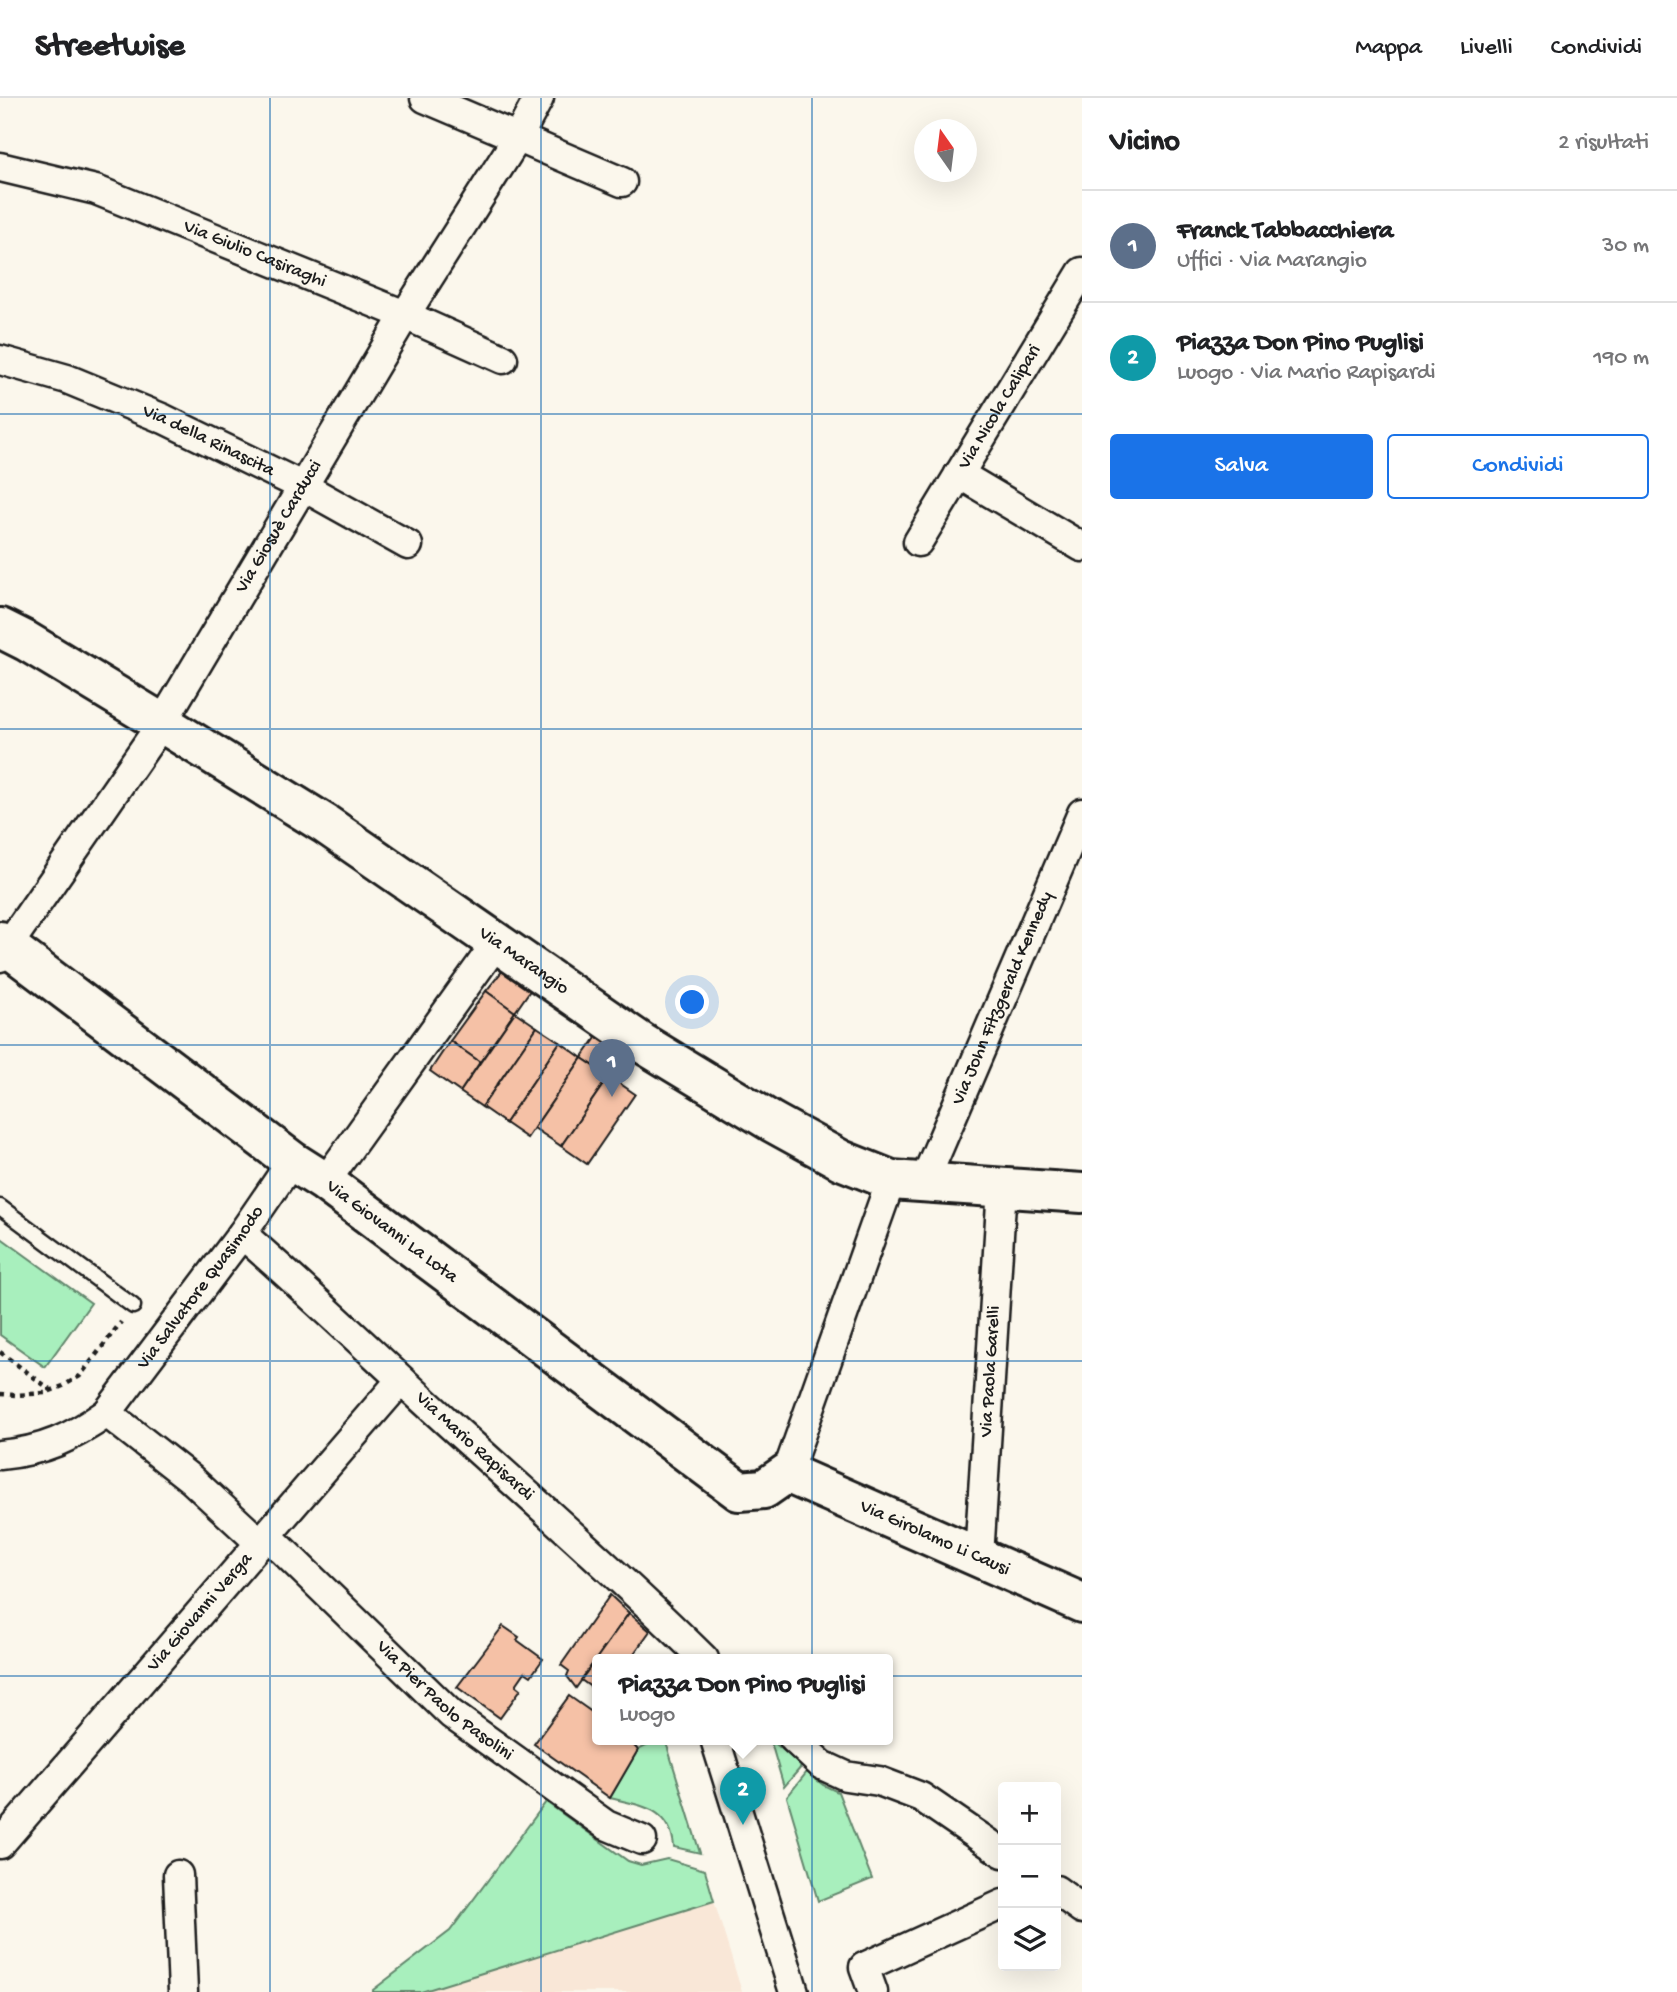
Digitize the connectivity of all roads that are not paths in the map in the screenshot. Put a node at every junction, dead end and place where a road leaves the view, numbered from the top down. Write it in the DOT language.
graph roads {
  1 [pos="425,98"];
  2 [pos="539,98"];
  3 [pos="518,137"];
  4 [pos="0,167"];
  5 [pos="622,182"];
  6 [pos="1082,272"];
  7 [pos="405,315"];
  8 [pos="0,359"];
  9 [pos="503,359"];
  10 [pos="959,474"];
  11 [pos="304,487"];
  12 [pos="918,542"];
  13 [pos="408,545"];
  14 [pos="1082,547"];
  15 [pos="0,628"];
  16 [pos="162,723"];
  17 [pos="1082,813"];
  18 [pos="497,942"];
  19 [pos="3,948"];
  20 [pos="292,1161"];
  21 [pos="907,1181"];
  22 [pos="324,1182"];
  23 [pos="1002,1187"];
  24 [pos="1082,1193"];
  25 [pos="0,1208"];
  26 [pos="242,1234"];
  27 [pos="133,1306"];
  28 [pos="401,1380"];
  29 [pos="107,1413"];
  30 [pos="0,1455"];
  31 [pos="787,1473"];
  32 [pos="263,1539"];
  33 [pos="979,1557"];
  34 [pos="1082,1603"];
  35 [pos="699,1654"];
  36 [pos="717,1745"];
  37 [pos="800,1745"];
  38 [pos="642,1840"];
  39 [pos="0,1844"];
  40 [pos="998,1850"];
  41 [pos="178,1875"];
  42 [pos="1061,1894"];
  43 [pos="998,1907"];
  44 [pos="1082,1909"];
  45 [pos="868,1980"];
  46 [pos="183,1992"];
  47 [pos="794,1992"];
  1 -- 3 [label="street"];
  2 -- 3 [label="street, Via Giosuè Carducci"];
  3 -- 5 [label="street"];
  3 -- 7 [label="street, Via Giosuè Carducci"];
  4 -- 7 [label="street, Via Giulio Casiraghi"];
  6 -- 10 [label="street, Via Nicola Calipari"];
  7 -- 9 [label="street, Via Giulio Casiraghi"];
  7 -- 11 [label="street, Via Giosuè Carducci"];
  8 -- 11 [label="street, Via della Rinascita"];
  10 -- 12 [label="street, Via Nicola Calipari"];
  10 -- 14 [label="street"];
  11 -- 13 [label="street, Via della Rinascita"];
  11 -- 16 [label="street, Via Giosuè Carducci"];
  15 -- 16 [label="street, Via Marangio"];
  16 -- 18 [label="street, Via Marangio"];
  16 -- 19 [label="street, Via Giosuè Carducci"];
  17 -- 21 [label="street, Via John Fitzgerald Kennedy"];
  18 -- 21 [label="street, Via Marangio"];
  18 -- 22 [label="street"];
  19 -- 20 [label="street, Via Giovanni La Lota"];
  20 -- 22 [label="street, Via Giovanni La Lota"];
  20 -- 26 [label="street, Via Salvatore Quasimodo"];
  21 -- 23 [label="street, Via Marangio"];
  21 -- 31 [label="street, Via John Fitzgerald Kennedy"];
  22 -- 31 [label="street, Via Giovanni La Lota"];
  23 -- 24 [label="street, Via Marangio"];
  23 -- 33 [label="street, Via Paola Garelli"];
  25 -- 27 [label="lane"];
  26 -- 28 [label="street, Via Mario Rapisardi"];
  26 -- 29 [label="street, Via Salvatore Quasimodo"];
  28 -- 32 [label="street, Via Giovanni Verga"];
  28 -- 35 [label="street, Via Mario Rapisardi"];
  29 -- 30 [label="street, Via Salvatore Quasimodo"];
  29 -- 32 [label="street, Via Pier Paolo Pasolini"];
  31 -- 33 [label="street, Via Girolamo Li Causi"];
  32 -- 38 [label="street, Via Pier Paolo Pasolini"];
  32 -- 39 [label="street, Via Giovanni Verga"];
  33 -- 34 [label="street, Via Girolamo Li Causi"];
  36 -- 47 [label="street"];
  37 -- 40 [label="street"];
  41 -- 46 [label="street"];
  42 -- 44 [label="street"];
  43 -- 45 [label="street"];
}
